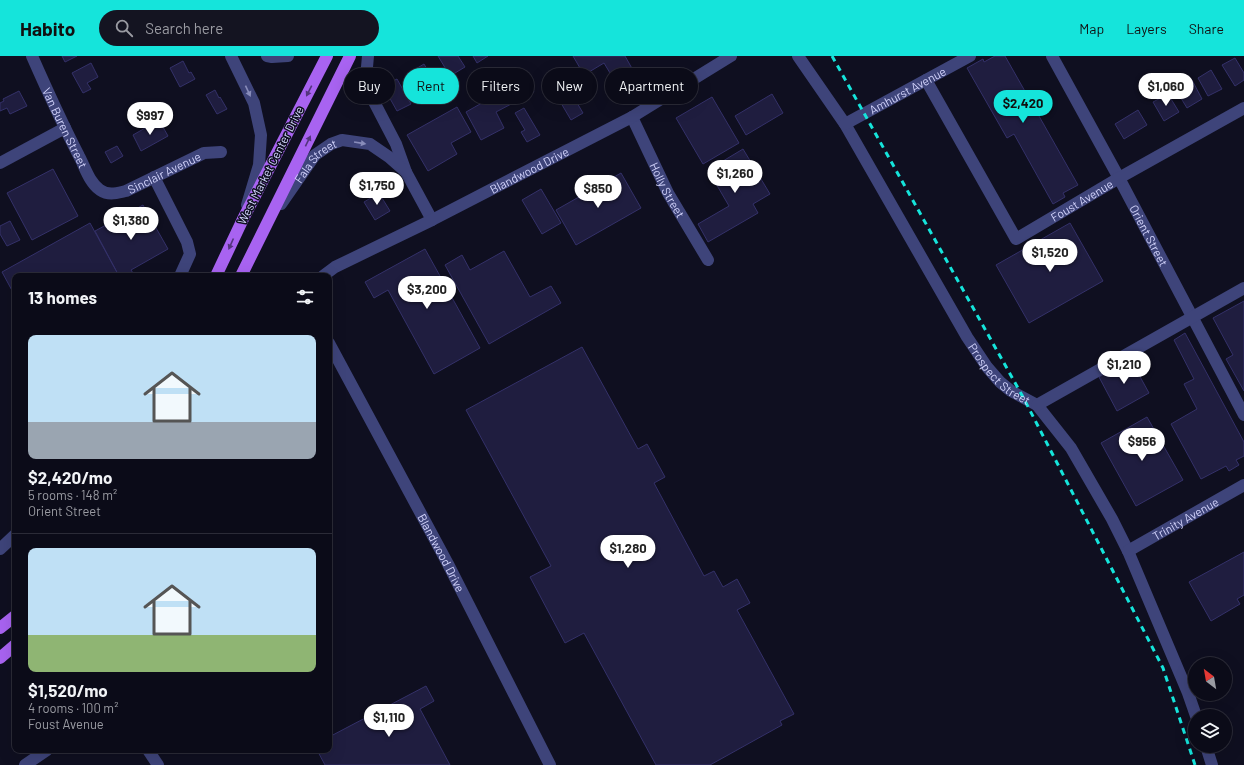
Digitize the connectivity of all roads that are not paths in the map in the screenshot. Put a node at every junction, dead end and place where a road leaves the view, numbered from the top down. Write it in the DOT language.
graph roads {
  1 [pos="32,56"];
  2 [pos="232,56"];
  3 [pos="267,56"];
  4 [pos="288,56"];
  5 [pos="326,56"];
  6 [pos="350,56"];
  7 [pos="368,56"];
  8 [pos="731,56"];
  9 [pos="798,56"];
  10 [pos="970,56"];
  11 [pos="1052,56"];
  12 [pos="926,80"];
  13 [pos="1244,108"];
  14 [pos="632,117"];
  15 [pos="845,124"];
  16 [pos="65,128"];
  17 [pos="221,152"];
  18 [pos="0,163"];
  19 [pos="406,172"];
  20 [pos="154,177"];
  21 [pos="1120,178"];
  22 [pos="107,193"];
  23 [pos="242,219"];
  24 [pos="432,220"];
  25 [pos="265,228"];
  26 [pos="708,260"];
  27 [pos="181,273"];
  28 [pos="217,273"];
  29 [pos="242,273"];
  30 [pos="327,273"];
  31 [pos="1244,288"];
  32 [pos="1193,317"];
  33 [pos="332,349"];
  34 [pos="1037,405"];
  35 [pos="1244,415"];
  36 [pos="1244,485"];
  37 [pos="12,538"];
  38 [pos="0,549"];
  39 [pos="1128,551"];
  40 [pos="12,618"];
  41 [pos="0,628"];
  42 [pos="12,648"];
  43 [pos="0,658"];
  44 [pos="1194,709"];
  45 [pos="43,753"];
  46 [pos="150,753"];
  47 [pos="1208,753"];
  48 [pos="25,765"];
  49 [pos="158,765"];
  50 [pos="550,765"];
  51 [pos="1212,765"];
  1 -- 16 [label="street, Van Buren Street"];
  2 -- 23 [label="street, one-way"];
  3 -- 4 [label="street"];
  5 -- 23 [label="main road, West Market Center Drive, one-way"];
  25 -- 6 [label="main road, West Market Center Drive, one-way"];
  7 -- 19 [label="street, Fala Street"];
  8 -- 14 [label="street, Blandwood Drive"];
  9 -- 15 [label="street, Prospect Street"];
  10 -- 12 [label="street, Amhurst Avenue"];
  11 -- 21 [label="street, Orient Street"];
  12 -- 15 [label="street, Amhurst Avenue"];
  12 -- 21 [label="street, Foust Avenue"];
  13 -- 21 [label="street, Foust Avenue"];
  14 -- 24 [label="street, Blandwood Drive"];
  14 -- 26 [label="street, Holly Street"];
  15 -- 34 [label="street, Prospect Street"];
  16 -- 18 [label="street"];
  16 -- 22 [label="street, Van Buren Street"];
  17 -- 20 [label="street, Sinclair Avenue"];
  19 -- 24 [label="street, Fala Street"];
  25 -- 19 [label="street, Fala Street, one-way"];
  20 -- 22 [label="street, Sinclair Avenue"];
  20 -- 27 [label="street"];
  21 -- 32 [label="street, Orient Street"];
  23 -- 28 [label="main road, West Market Center Drive, one-way"];
  24 -- 30 [label="street, Blandwood Drive"];
  25 -- 29 [label="main road, West Market Center Drive"];
  31 -- 32 [label="street"];
  32 -- 34 [label="street"];
  32 -- 35 [label="street, Orient Street"];
  33 -- 50 [label="street, Blandwood Drive"];
  34 -- 39 [label="street, Prospect Street"];
  36 -- 39 [label="street, Trinity Avenue"];
  37 -- 38 [label="street"];
  39 -- 44 [label="street, Prospect Street"];
  40 -- 41 [label="main road"];
  42 -- 43 [label="main road"];
  45 -- 48 [label="street"];
  46 -- 49 [label="street"];
  47 -- 51 [label="street"];
}
